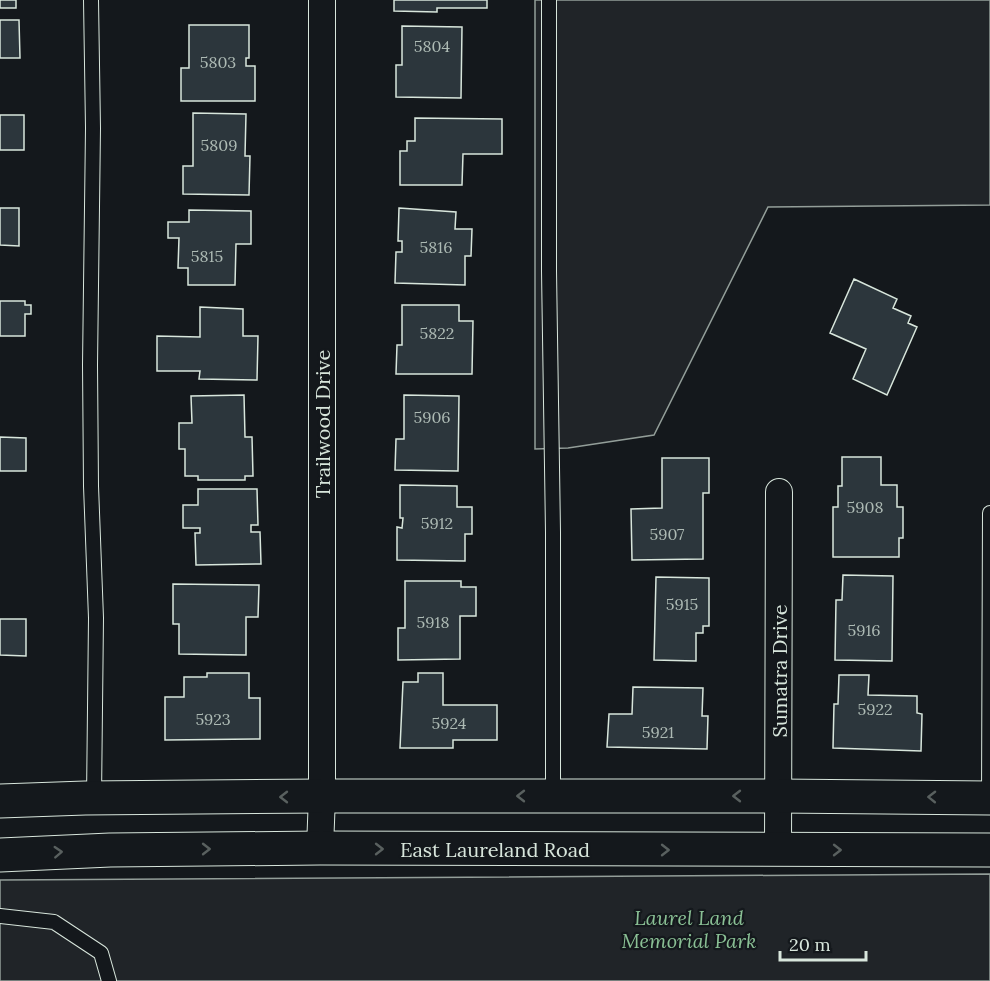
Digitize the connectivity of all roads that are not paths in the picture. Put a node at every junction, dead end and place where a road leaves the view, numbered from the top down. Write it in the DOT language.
graph roads {
  1 [pos="91,0"];
  2 [pos="322,0"];
  3 [pos="549,0"];
  4 [pos="779,492"];
  5 [pos="990,513"];
  6 [pos="322,796"];
  7 [pos="554,796"];
  8 [pos="778,796"];
  9 [pos="94,798"];
  10 [pos="989,798"];
  11 [pos="0,801"];
  12 [pos="320,848"];
  13 [pos="778,850"];
  14 [pos="990,850"];
  15 [pos="0,855"];
  16 [pos="0,916"];
  17 [pos="109,981"];
  1 -- 9 [label="lane"];
  2 -- 6 [label="street, Trailwood Drive"];
  3 -- 7 [label="lane"];
  4 -- 8 [label="street, Sumatra Drive"];
  5 -- 10 [label="lane"];
  7 -- 6 [label="main road, one-way"];
  6 -- 9 [label="main road, one-way"];
  6 -- 12 [label="street, Trailwood Drive"];
  8 -- 7 [label="main road, one-way"];
  10 -- 8 [label="main road, one-way"];
  8 -- 13 [label="street, Sumatra Drive"];
  9 -- 11 [label="main road"];
  12 -- 13 [label="main road, East Laureland Road, one-way"];
  15 -- 12 [label="main road, East Laureland Road, one-way"];
  13 -- 14 [label="main road, East Laureland Road, one-way"];
  16 -- 17 [label="lane"];
}
